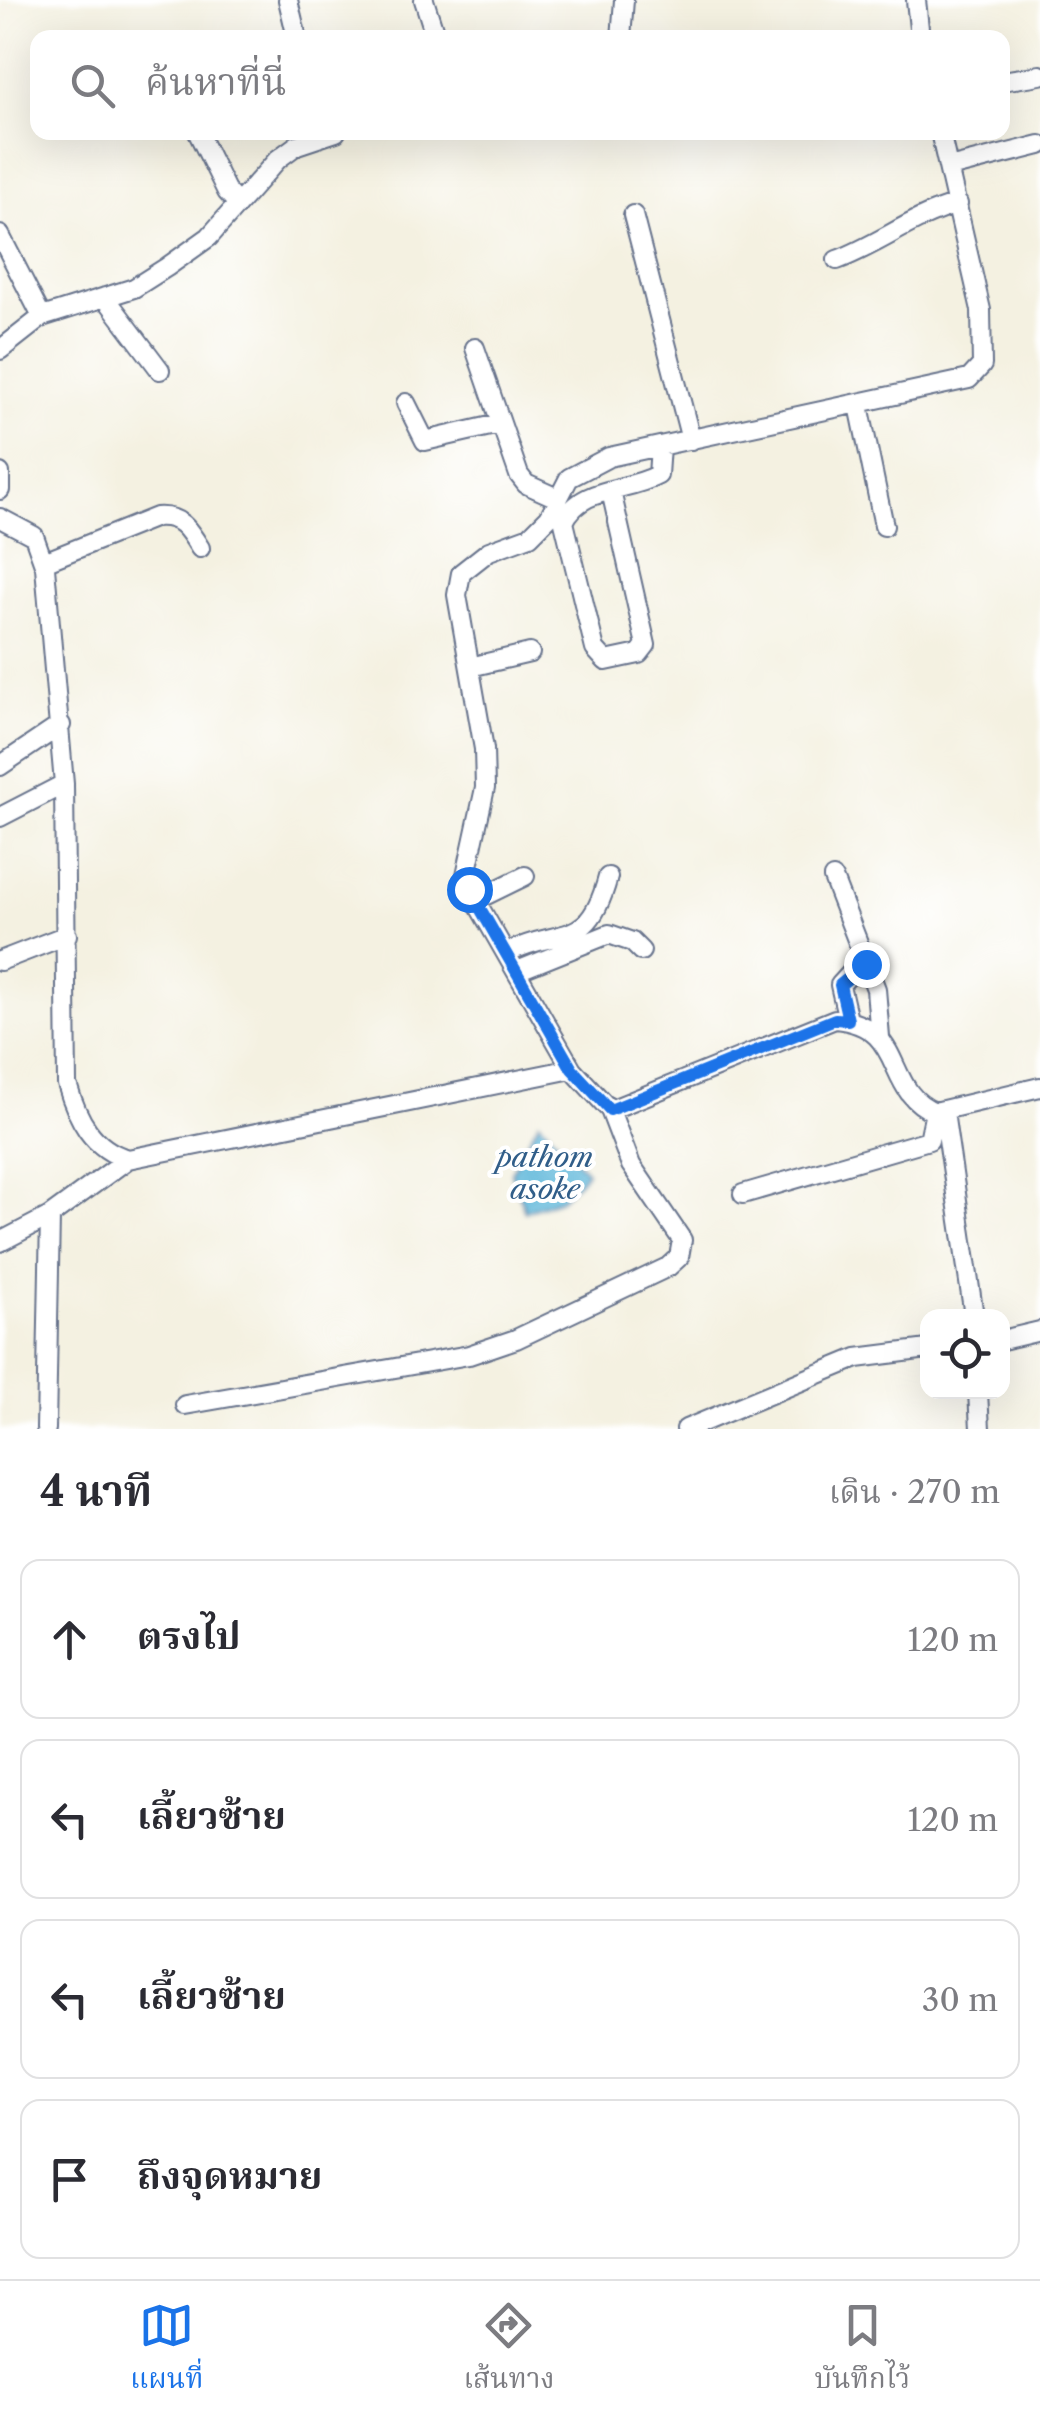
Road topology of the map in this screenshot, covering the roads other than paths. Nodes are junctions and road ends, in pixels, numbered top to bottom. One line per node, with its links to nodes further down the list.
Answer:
1 (288, 0): 5 (street)
2 (424, 0): 6 (street)
3 (624, 0): 7 (street)
4 (916, 0): 8 (street)
5 (295, 30)
6 (433, 30)
7 (622, 30)
8 (919, 30)
9 (1040, 75): 10 (street)
10 (1010, 80)
11 (201, 140): 16 (street)
12 (307, 140): 16 (street)
13 (942, 140): 15 (street)
14 (1040, 146): 15 (street)
15 (948, 168): 17 (street)
16 (238, 204): 21 (street)
17 (958, 204): 20 (street); 27 (street)
18 (633, 215): 29 (street)
19 (0, 235): 22 (street)
20 (837, 260)
21 (105, 297): 22 (street); 25 (street)
22 (42, 317): 24 (street)
23 (475, 348): 28 (street)
24 (0, 350)
25 (160, 370)
26 (406, 403): 28 (street)
27 (859, 405): 29 (street); 36 (street)
28 (499, 424): 34 (street)
29 (690, 440): 30 (street)
30 (660, 446): 33 (street); 34 (street)
31 (0, 473): 32 (street)
32 (0, 490)
33 (611, 490): 33 (street)
34 (557, 498): 40 (street)
35 (0, 518): 38 (street)
36 (884, 526)
37 (200, 548): 38 (street)
38 (44, 562): 41 (street)
39 (530, 653): 40 (street)
40 (470, 667): 48 (street)
41 (62, 725): 42 (street); 43 (street)
42 (0, 766)
43 (64, 784): 44 (street); 49 (street)
44 (0, 816)
45 (524, 876): 48 (street)
46 (608, 877): 51 (street)
47 (833, 878): 53 (street)
48 (476, 900): 51 (street)
49 (68, 936): 52 (street); 61 (street)
50 (640, 950): 54 (street)
51 (506, 953): 54 (street)
52 (0, 961)
53 (868, 967): 55 (street); 56 (street)
54 (517, 971): 57 (street)
55 (848, 1020): 56 (street); 59 (street)
56 (880, 1037): 60 (street)
57 (572, 1069): 59 (street); 61 (street)
58 (1040, 1086): 60 (street)
59 (610, 1110): 70 (street)
60 (940, 1112): 62 (street); 65 (street)
61 (128, 1158): 63 (street)
62 (743, 1194)
63 (50, 1216): 64 (street); 71 (street)
64 (0, 1242)
65 (973, 1309)
66 (1040, 1330): 67 (street)
67 (1010, 1338)
68 (920, 1350): 72 (street)
69 (978, 1399): 73 (street)
70 (185, 1405)
71 (46, 1429)
72 (686, 1429)
73 (980, 1429)

